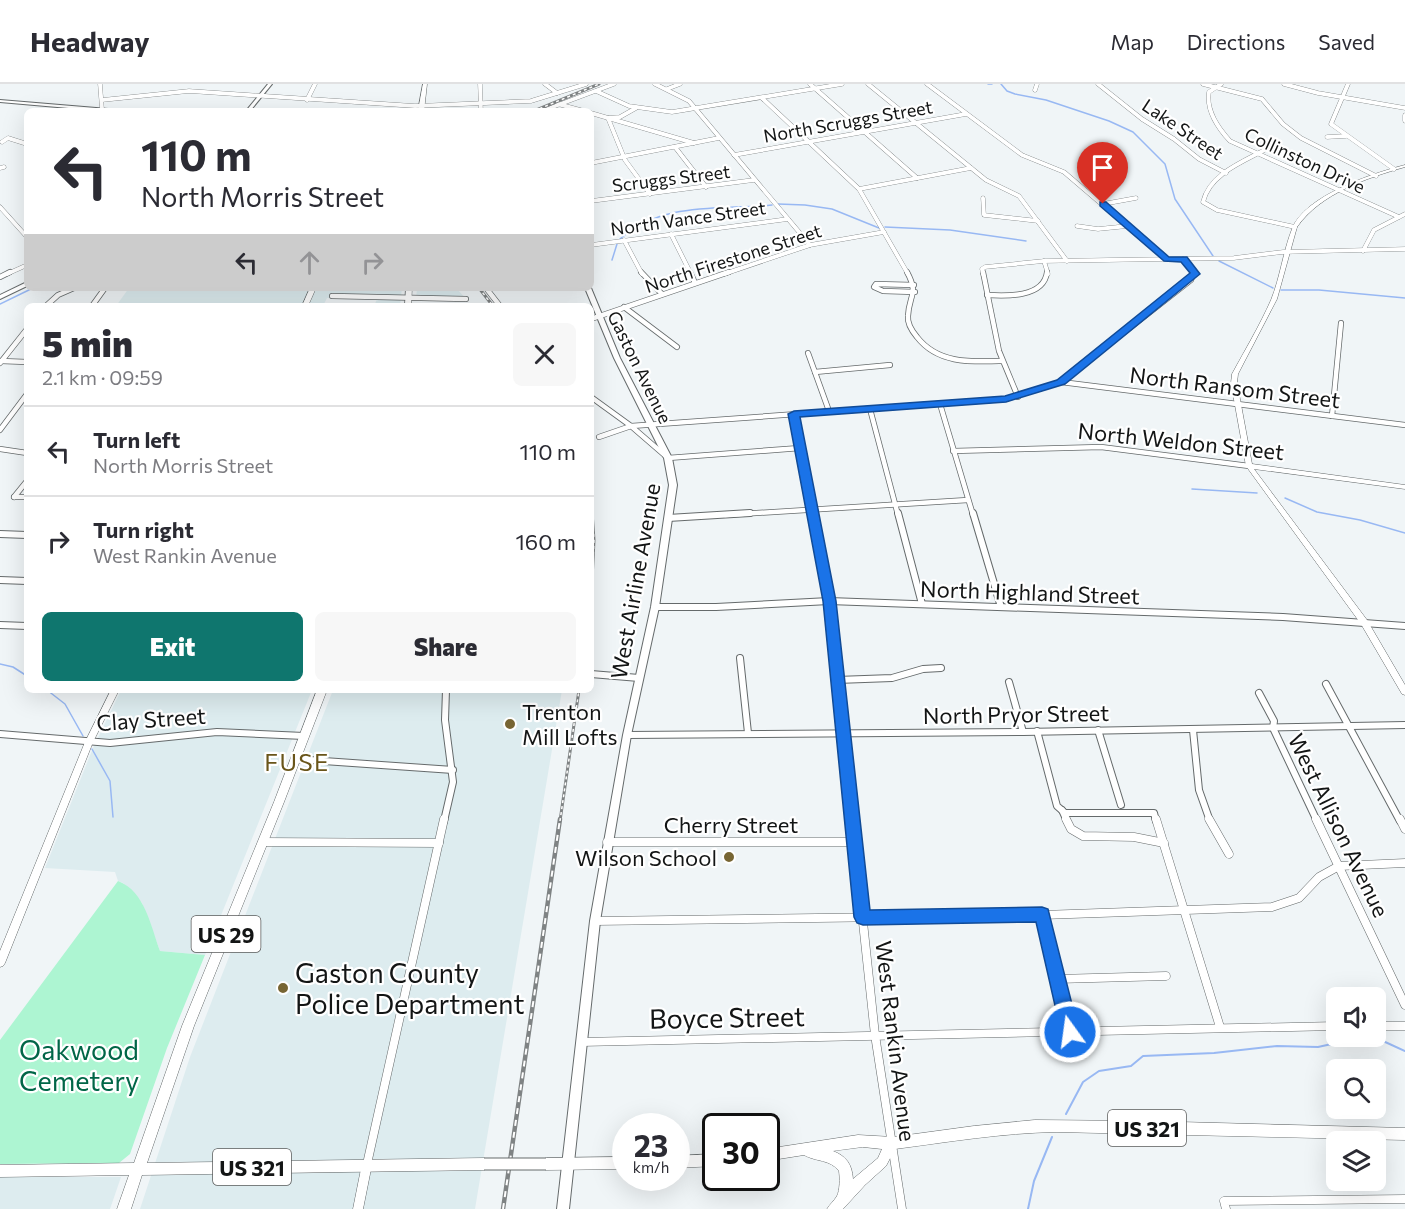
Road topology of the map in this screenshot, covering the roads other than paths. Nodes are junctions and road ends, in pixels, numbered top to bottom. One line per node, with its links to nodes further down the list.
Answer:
1 (100, 84): 30 (street)
2 (270, 84): 27 (main road)
3 (315, 84): 31 (street)
4 (425, 84): 39 (main road)
5 (480, 84): 33 (street)
6 (545, 84): 26 (street)
7 (586, 84): 26 (street)
8 (614, 84): 25 (street)
9 (655, 84): 23 (street)
10 (680, 84): 23 (street)
11 (810, 84): 21 (street)
12 (842, 84): 21 (street)
13 (868, 84): 52 (street)
14 (927, 84): 48 (street)
15 (1037, 84): 24 (street)
16 (1098, 84): 70 (street, Lake Street)
17 (1203, 84): 22 (street)
18 (1221, 84): 22 (street)
19 (1284, 84): 28 (street)
20 (1348, 84): 28 (street)
21 (815, 88): 29 (street); 53 (street)
22 (1214, 88): 63 (street, Collinston Drive); 71 (street)
23 (667, 89): 45 (street)
24 (1035, 90)
25 (596, 91): 34 (street); 44 (street)
26 (557, 93): 33 (street)
27 (260, 97): 30 (street); 31 (street); 37 (main road)
28 (1342, 97): 46 (street); 54 (street)
29 (762, 98): 45 (street); 60 (street)
30 (102, 100): 36 (street)
31 (307, 100): 38 (street)
32 (0, 101): 35 (main road)
33 (481, 103): 40 (street); 41 (street)
34 (558, 103): 42 (street); 43 (street)
35 (89, 108)
36 (102, 108)
37 (251, 108)
38 (409, 108)
39 (422, 108)
40 (432, 108)
41 (482, 108)
42 (548, 108)
43 (574, 108)
44 (636, 108): 45 (street); 50 (street)
45 (694, 108): 55 (street)
46 (1405, 108)
47 (594, 113): 50 (street)
48 (966, 114): 52 (street, North Scruggs Street); 81 (street)
49 (1405, 115): 51 (street)
50 (608, 118): 59 (street); 65 (street)
51 (1405, 122)
52 (916, 123): 53 (street, North Scruggs Street); 68 (street)
53 (866, 133): 60 (street, North Scruggs Street); 72 (street)
54 (1347, 136): 56 (street); 69 (street)
55 (719, 138): 59 (street); 64 (street)
56 (1327, 138)
57 (2, 142): 58 (street)
58 (24, 143)
59 (694, 143): 62 (street)
60 (809, 143): 64 (street, North Scruggs Street); 75 (street)
61 (1272, 146): 63 (street)
62 (675, 147): 65 (street); 74 (street)
63 (1259, 154): 70 (street); 76 (street, Collinston Drive)
64 (734, 155): 73 (street)
65 (624, 157): 66 (street); 77 (street)
66 (594, 162)
67 (1405, 166): 69 (street)
68 (971, 168): 72 (street); 86 (street)
69 (1394, 169): 71 (street)
70 (1226, 173): 89 (street)
71 (1376, 176): 76 (street)
72 (917, 178): 75 (street)
73 (754, 180): 74 (street, Scruggs Street); 85 (street)
74 (706, 187): 77 (street, Scruggs Street)
75 (859, 189): 90 (street)
76 (1341, 192): 84 (street, Collinston Drive); 89 (street)
77 (650, 194): 80 (street, Scruggs Street)
78 (983, 198): 86 (street)
79 (1136, 198): 81 (street)
80 (594, 201)
81 (1103, 204): 88 (street)
82 (0, 207): 91 (street)
83 (1405, 214): 84 (street)
84 (1399, 217): 97 (street)
85 (788, 219): 92 (street, North Vance Street); 95 (street)
86 (1038, 221): 102 (street)
87 (1077, 225): 88 (street)
88 (1128, 226): 99 (street)
89 (1295, 227): 98 (street)
90 (884, 232): 95 (street, North Firestone Street); 107 (street)
91 (24, 234)
92 (672, 234): 93 (street, North Vance Street); 105 (street)
93 (624, 240): 94 (street, North Vance Street); 111 (street)
94 (594, 245)
95 (810, 245): 105 (street, North Firestone Street)
96 (1405, 249): 97 (street)
97 (1363, 251): 98 (street)
98 (1289, 252): 100 (street); 135 (street)
99 (1167, 259): 100 (street); 102 (street)
100 (1184, 259): 130 (street)
101 (1044, 261): 102 (street); 112 (street); 112 (street)
102 (1067, 261)
103 (24, 266): 104 (street)
104 (0, 277)
105 (695, 283): 111 (street, North Firestone Street)
106 (24, 285): 114 (main road)
107 (914, 285): 110 (street); 110 (street)
108 (67, 291): 117 (street)
109 (488, 291): 118 (street)
110 (915, 292): 125 (street)
111 (662, 294): 119 (street, North Firestone Street)
112 (987, 295): 125 (street)
113 (332, 296): 116 (street)
114 (0, 297)
115 (466, 298): 116 (street)
116 (408, 302)
117 (49, 303)
118 (498, 303)
119 (624, 308): 120 (street, North Firestone Street); 123 (street)
120 (595, 317): 140 (main road, Gaston Avenue)
121 (1341, 323): 139 (street)
122 (24, 333): 126 (street)
123 (677, 347)
124 (808, 353): 129 (street)
125 (1002, 361): 131 (street)
126 (0, 362): 127 (street)
127 (24, 362)
128 (890, 365): 129 (street)
129 (815, 372): 137 (street)
130 (1061, 382): 131 (street, North Ransom Street); 135 (street, North Ransom Street)
131 (1017, 397): 134 (street, North Ransom Street)
132 (24, 398): 143 (street)
133 (594, 400): 142 (street, West Airline Avenue)
134 (940, 404): 136 (street, North Ransom Street); 147 (street)
135 (1237, 404): 139 (street, North Ransom Street); 150 (street)
136 (870, 409): 137 (street, North Ransom Street); 155 (street)
137 (829, 411): 138 (street, North Ransom Street)
138 (794, 414): 140 (street, North Ransom Street); 145 (street, West Rankin Avenue)
139 (1332, 416): 141 (street, North Ransom Street)
140 (651, 425): 142 (street, North Ransom Street); 149 (main road, Gaston Avenue)
141 (1405, 425)
142 (631, 426): 144 (street, North Ransom Street); 149 (street, West Airline Avenue)
143 (0, 430)
144 (599, 437)
145 (800, 448): 149 (street); 156 (street, West Rankin Avenue)
146 (0, 449): 148 (street)
147 (953, 451): 150 (street, North Weldon Street); 154 (street)
148 (24, 453)
149 (668, 458): 157 (main road, West Airline Avenue)
150 (1249, 466): 152 (street, North Weldon Street); 166 (street)
151 (24, 485): 153 (street)
152 (1405, 487)
153 (24, 497)
154 (968, 500): 155 (street); 165 (street)
155 (896, 505): 156 (street); 163 (street)
156 (813, 510): 157 (street); 162 (street, West Rankin Avenue)
157 (668, 518): 164 (main road, West Airline Avenue)
158 (0, 534): 159 (street)
159 (24, 535)
160 (0, 580): 161 (street)
161 (24, 581)
162 (829, 601): 163 (street, North Highland Street); 164 (street, North Highland Street); 174 (street, West Rankin Avenue)
163 (922, 604): 165 (street, North Highland Street)
164 (654, 606): 173 (main road, West Airline Avenue)
165 (1000, 608): 166 (street, North Highland Street)
166 (1364, 622): 169 (street, North Highland Street); 177 (street)
167 (0, 625): 168 (street)
168 (24, 626)
169 (1405, 626)
170 (740, 658): 189 (street)
171 (941, 668): 174 (street)
172 (594, 674): 173 (street)
173 (639, 678): 192 (main road, West Airline Avenue)
174 (837, 680): 191 (street, West Rankin Avenue)
175 (1009, 682): 188 (street)
176 (1326, 684): 183 (street)
177 (1405, 692)
178 (114, 693): 194 (street)
179 (321, 693): 193 (main road, US 29)
180 (446, 693): 196 (street)
181 (1259, 693): 184 (street, West Allison Avenue)
182 (1405, 725): 183 (street, North Pryor Street)
183 (1349, 727): 184 (street, North Pryor Street); 199 (street)
184 (1273, 728): 185 (street, North Pryor Street); 207 (street, West Allison Avenue)
185 (1193, 729): 186 (street, North Pryor Street); 205 (street)
186 (1098, 730): 187 (street, North Pryor Street); 197 (street)
187 (1037, 731): 188 (street, North Pryor Street); 198 (street)
188 (1023, 732): 191 (street, North Pryor Street)
189 (748, 733): 191 (street, North Pryor Street); 192 (street, North Pryor Street)
190 (0, 734): 194 (street, Clay Street)
191 (842, 734): 202 (street, West Rankin Avenue)
192 (627, 735): 201 (main road, West Airline Avenue)
193 (304, 736): 194 (street, Clay Street); 195 (main road, US 29)
194 (89, 742): 212 (street)
195 (296, 759): 196 (street); 200 (main road, US 29)
196 (453, 770): 203 (street)
197 (1121, 805)
198 (1059, 808): 204 (street); 204 (street)
199 (1405, 829)
200 (263, 842): 203 (street); 230 (main road, US 29)
201 (608, 842): 202 (street, Cherry Street); 211 (main road, West Airline Avenue)
202 (854, 842): 210 (street, West Rankin Avenue)
203 (439, 843): 229 (street)
204 (1164, 843): 208 (street)
205 (1229, 854)
206 (1405, 863): 207 (street)
207 (1339, 866): 208 (street); 215 (street, West Allison Avenue)
208 (1184, 910): 209 (street); 219 (street)
209 (1042, 915): 210 (street); 214 (street)
210 (863, 917): 211 (street); 221 (street, West Rankin Avenue)
211 (595, 921): 222 (main road, West Airline Avenue)
212 (0, 963)
213 (1166, 976): 214 (street)
214 (1057, 979): 220 (street)
215 (1405, 1005)
216 (1326, 1026): 219 (street, Boyce Street)
217 (1386, 1026): 218 (street)
218 (1405, 1026)
219 (1220, 1027): 220 (street, Boyce Street)
220 (1070, 1032): 221 (street, Boyce Street)
221 (875, 1035): 222 (street, Boyce Street); 224 (street, West Rankin Avenue)
222 (581, 1042): 227 (main road, West Airline Avenue)
223 (1405, 1134): 224 (main road, US 321)
224 (891, 1143): 225 (main road, US 321); 233 (main road); 238 (street, West Rankin Avenue)
225 (801, 1151): 226 (main road, US 321); 233 (main road)
226 (780, 1153)
227 (568, 1163): 228 (main road, US 321); 229 (main road, US 321, bridge); 237 (main road, West Airline Avenue)
228 (612, 1163)
229 (367, 1164): 230 (main road, US 321); 236 (street)
230 (137, 1170): 231 (main road, US 321); 235 (main road, US 29)
231 (0, 1171)
232 (1405, 1198): 234 (street)
233 (838, 1204)
234 (1225, 1205)
235 (124, 1209)
236 (358, 1209)
237 (563, 1209)
238 (902, 1209)

